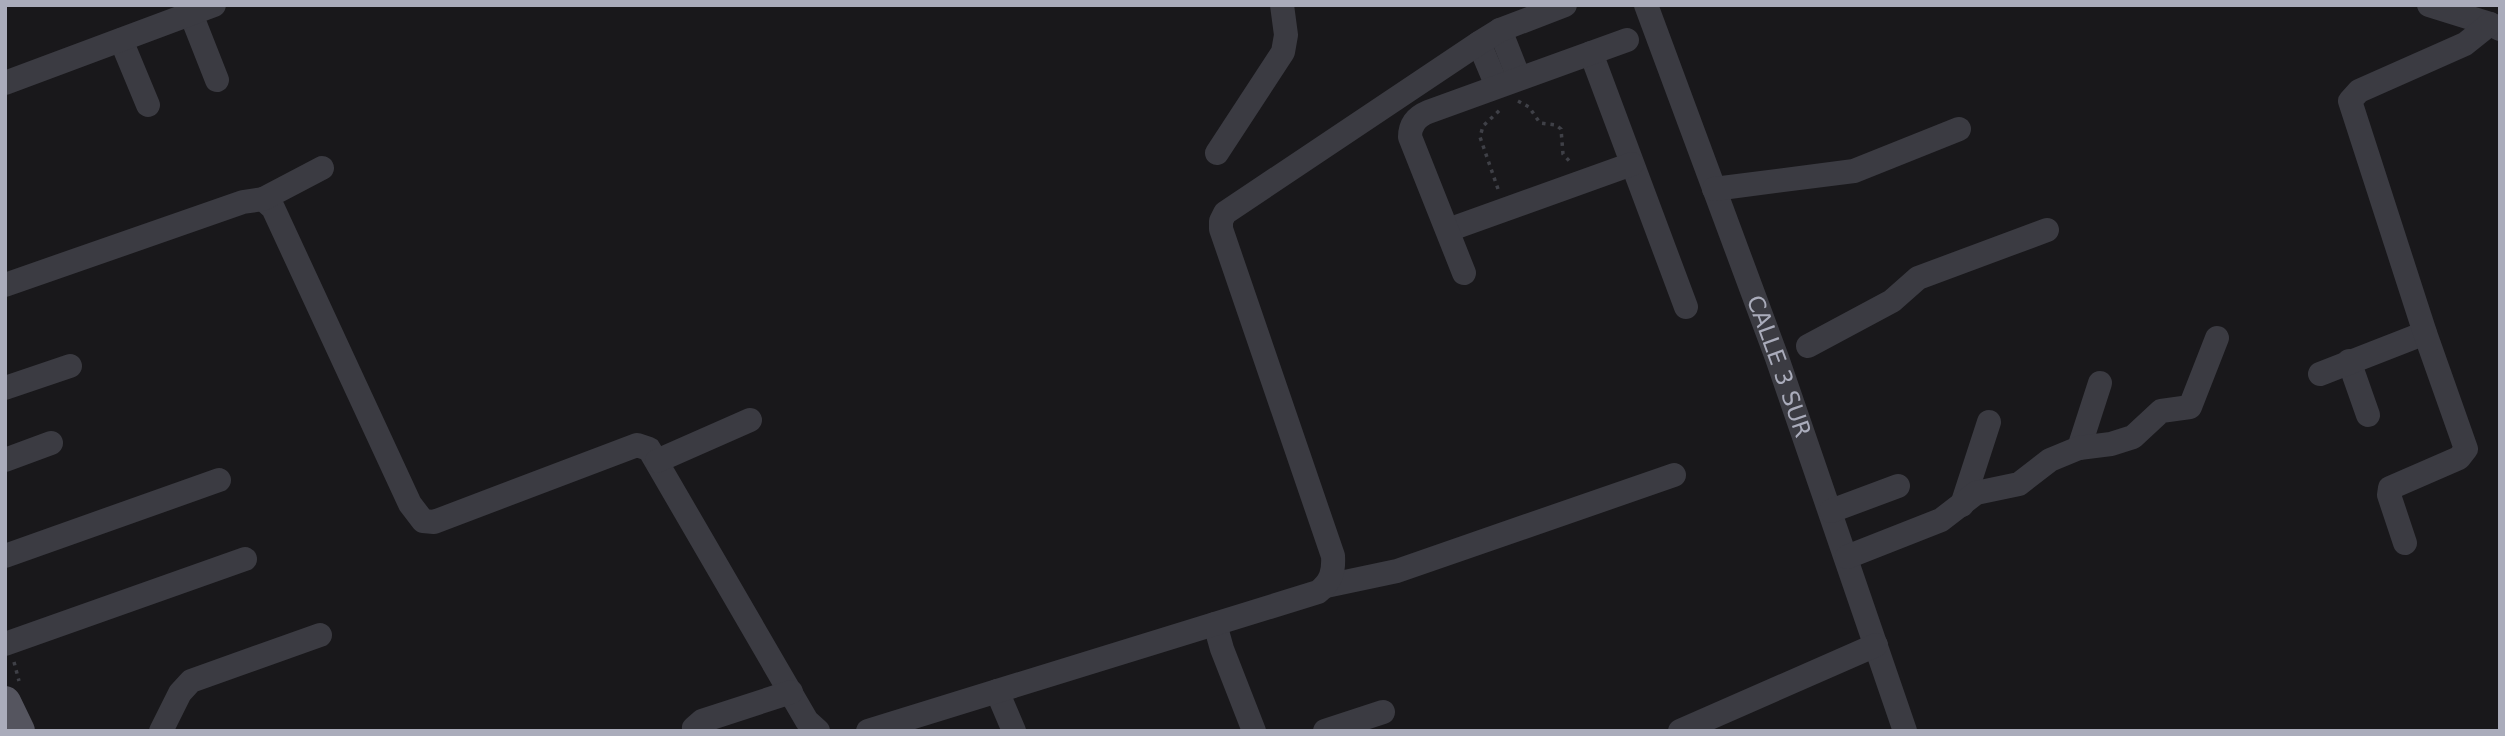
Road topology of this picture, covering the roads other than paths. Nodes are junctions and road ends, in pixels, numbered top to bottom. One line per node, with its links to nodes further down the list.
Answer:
1 (214, 5): 6 (street)
2 (1282, 5): 17 (street)
3 (1565, 5): 8 (street)
4 (1646, 5): 20 (street, CALLE 3 SUR)
5 (2429, 5): 7 (street)
6 (191, 14): 9 (street); 12 (street)
7 (2495, 27): 27 (street)
8 (1490, 36): 14 (street); 51 (street)
9 (121, 40): 13 (street); 15 (street)
10 (1627, 40): 11 (street)
11 (1591, 53): 14 (street); 18 (street)
12 (217, 80)
13 (5, 83)
14 (1510, 92): 22 (street)
15 (148, 105)
16 (1959, 129): 20 (street)
17 (1217, 153)
18 (1632, 164): 22 (street); 26 (street)
19 (322, 168): 21 (street)
20 (1714, 189): 29 (street, CALLE 3 SUR)
21 (263, 199): 25 (street); 40 (street)
22 (1448, 230): 24 (street)
23 (2048, 230): 29 (street)
24 (1464, 273)
25 (5, 285)
26 (1686, 307)
27 (2426, 333): 30 (street); 47 (street)
28 (2217, 338): 39 (street)
29 (1794, 351): 46 (street, CALLE 3 SUR)
30 (2350, 361): 32 (street); 35 (street)
31 (70, 366): 34 (street)
32 (2320, 374)
33 (2100, 383): 39 (street)
34 (5, 388)
35 (2368, 415)
36 (750, 420): 40 (street)
37 (1989, 422): 45 (street)
38 (51, 443): 41 (street)
39 (2079, 448): 45 (street)
40 (651, 454): 57 (street)
41 (5, 460)
42 (1674, 475): 51 (street)
43 (219, 480): 48 (street)
44 (1898, 486): 46 (street)
45 (1962, 505): 49 (street)
46 (1831, 511): 49 (street, CALLE 3 SUR)
47 (2404, 543)
48 (5, 556)
49 (1847, 557): 55 (street, CALLE 3 SUR)
50 (244, 559): 54 (street)
51 (1326, 586): 52 (street)
52 (1215, 624): 56 (street); 66 (street)
53 (320, 635): 61 (street)
54 (5, 644)
55 (1876, 645): 68 (street); 69 (street, CALLE 3 SUR)
56 (997, 691): 64 (street); 65 (street)
57 (790, 692): 62 (street); 63 (street)
58 (5, 702): 60 (main road)
59 (1382, 712): 67 (street)
60 (19, 731)
61 (161, 731)
62 (695, 731)
63 (818, 731)
64 (868, 731)
65 (1014, 731)
66 (1254, 731)
67 (1325, 731)
68 (1680, 731)
69 (1905, 731)

